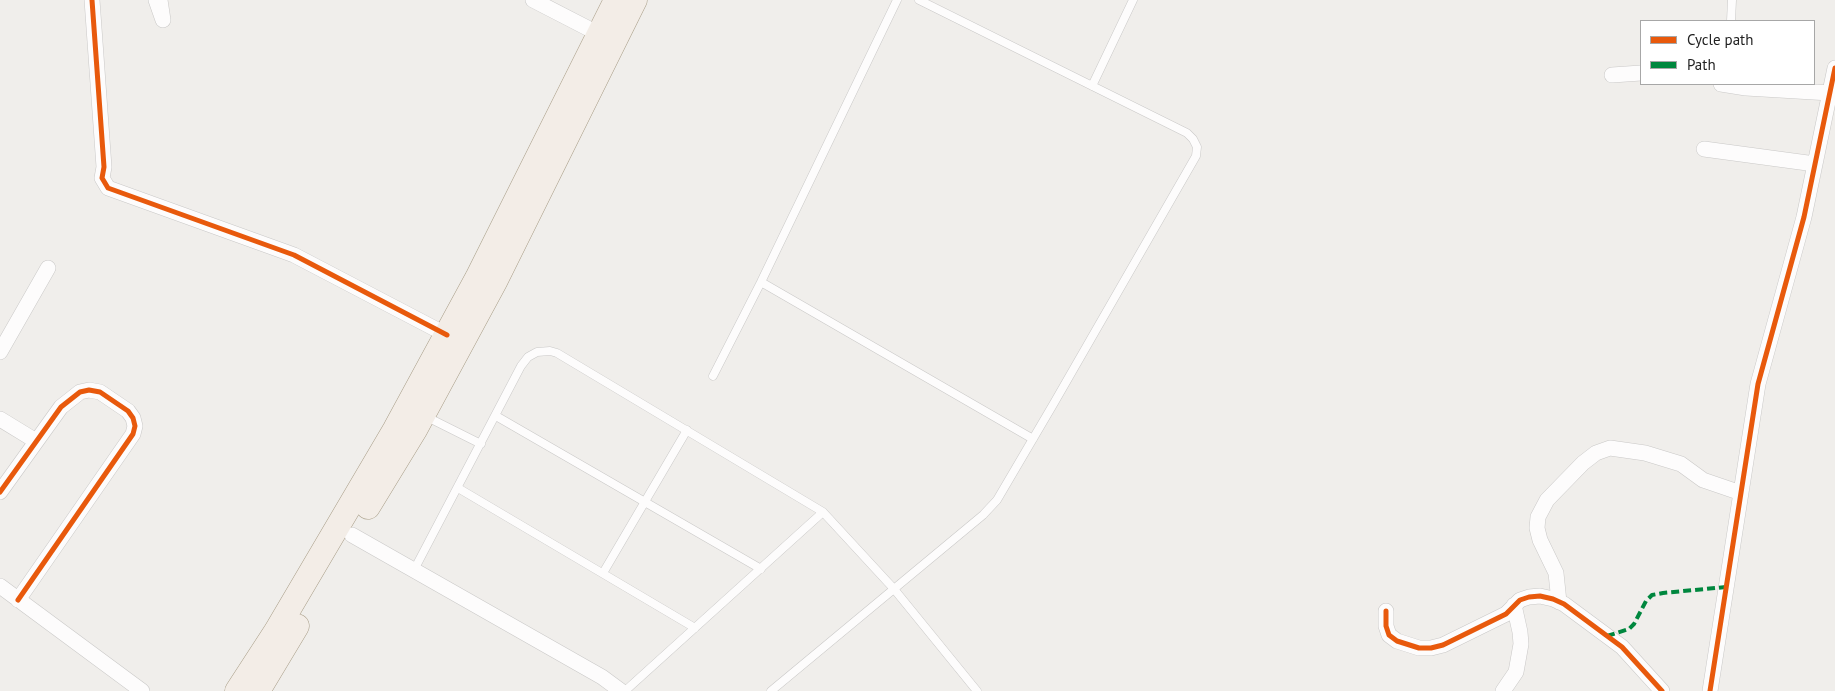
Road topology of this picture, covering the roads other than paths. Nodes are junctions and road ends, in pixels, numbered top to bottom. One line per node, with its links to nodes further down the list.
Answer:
1 (92, 0): 23 (street)
2 (156, 0): 10 (street)
3 (533, 0): 12 (street)
4 (616, 0): 12 (main road)
5 (635, 0): 26 (main road)
6 (897, 0): 22 (lane)
7 (918, 0): 17 (lane)
8 (1132, 0): 17 (lane)
9 (1732, 0): 11 (lane)
10 (163, 20)
11 (1732, 20)
12 (599, 34): 23 (main road)
13 (1835, 68): 18 (street)
14 (1640, 73): 15 (street)
15 (1612, 75)
16 (1727, 85): 18 (street)
17 (1092, 86): 30 (lane)
18 (1830, 103): 20 (street)
19 (1704, 149): 20 (street)
20 (1815, 164): 35 (street)
21 (48, 268): 24 (street)
22 (761, 282): 25 (lane); 30 (lane)
23 (447, 335): 50 (main road)
24 (0, 352)
25 (712, 376)
26 (423, 415): 32 (lane); 38 (main road)
27 (496, 416): 29 (lane); 32 (lane); 36 (lane)
28 (0, 419): 31 (street)
29 (687, 430): 36 (lane); 37 (lane)
30 (1033, 439): 43 (lane)
31 (36, 441): 34 (street); 44 (street)
32 (481, 444): 33 (lane)
33 (458, 488): 40 (lane); 41 (lane)
34 (0, 492)
35 (1741, 493): 45 (street); 58 (street)
36 (645, 501): 39 (lane); 41 (lane)
37 (823, 512): 39 (lane); 43 (lane)
38 (352, 535): 40 (street); 51 (main road)
39 (761, 569): 48 (lane)
40 (414, 570): 52 (street)
41 (603, 573): 48 (lane)
42 (0, 586): 44 (street)
43 (894, 589): 54 (lane); 55 (lane)
44 (18, 600): 49 (street)
45 (1559, 602): 46 (street); 57 (street)
46 (1514, 605): 47 (street); 56 (street)
47 (1386, 611)
48 (696, 628): 53 (lane)
49 (142, 691)
50 (237, 691)
51 (258, 691)
52 (621, 691)
53 (625, 691)
54 (771, 691)
55 (977, 691)
56 (1503, 691)
57 (1662, 691)
58 (1710, 691)

